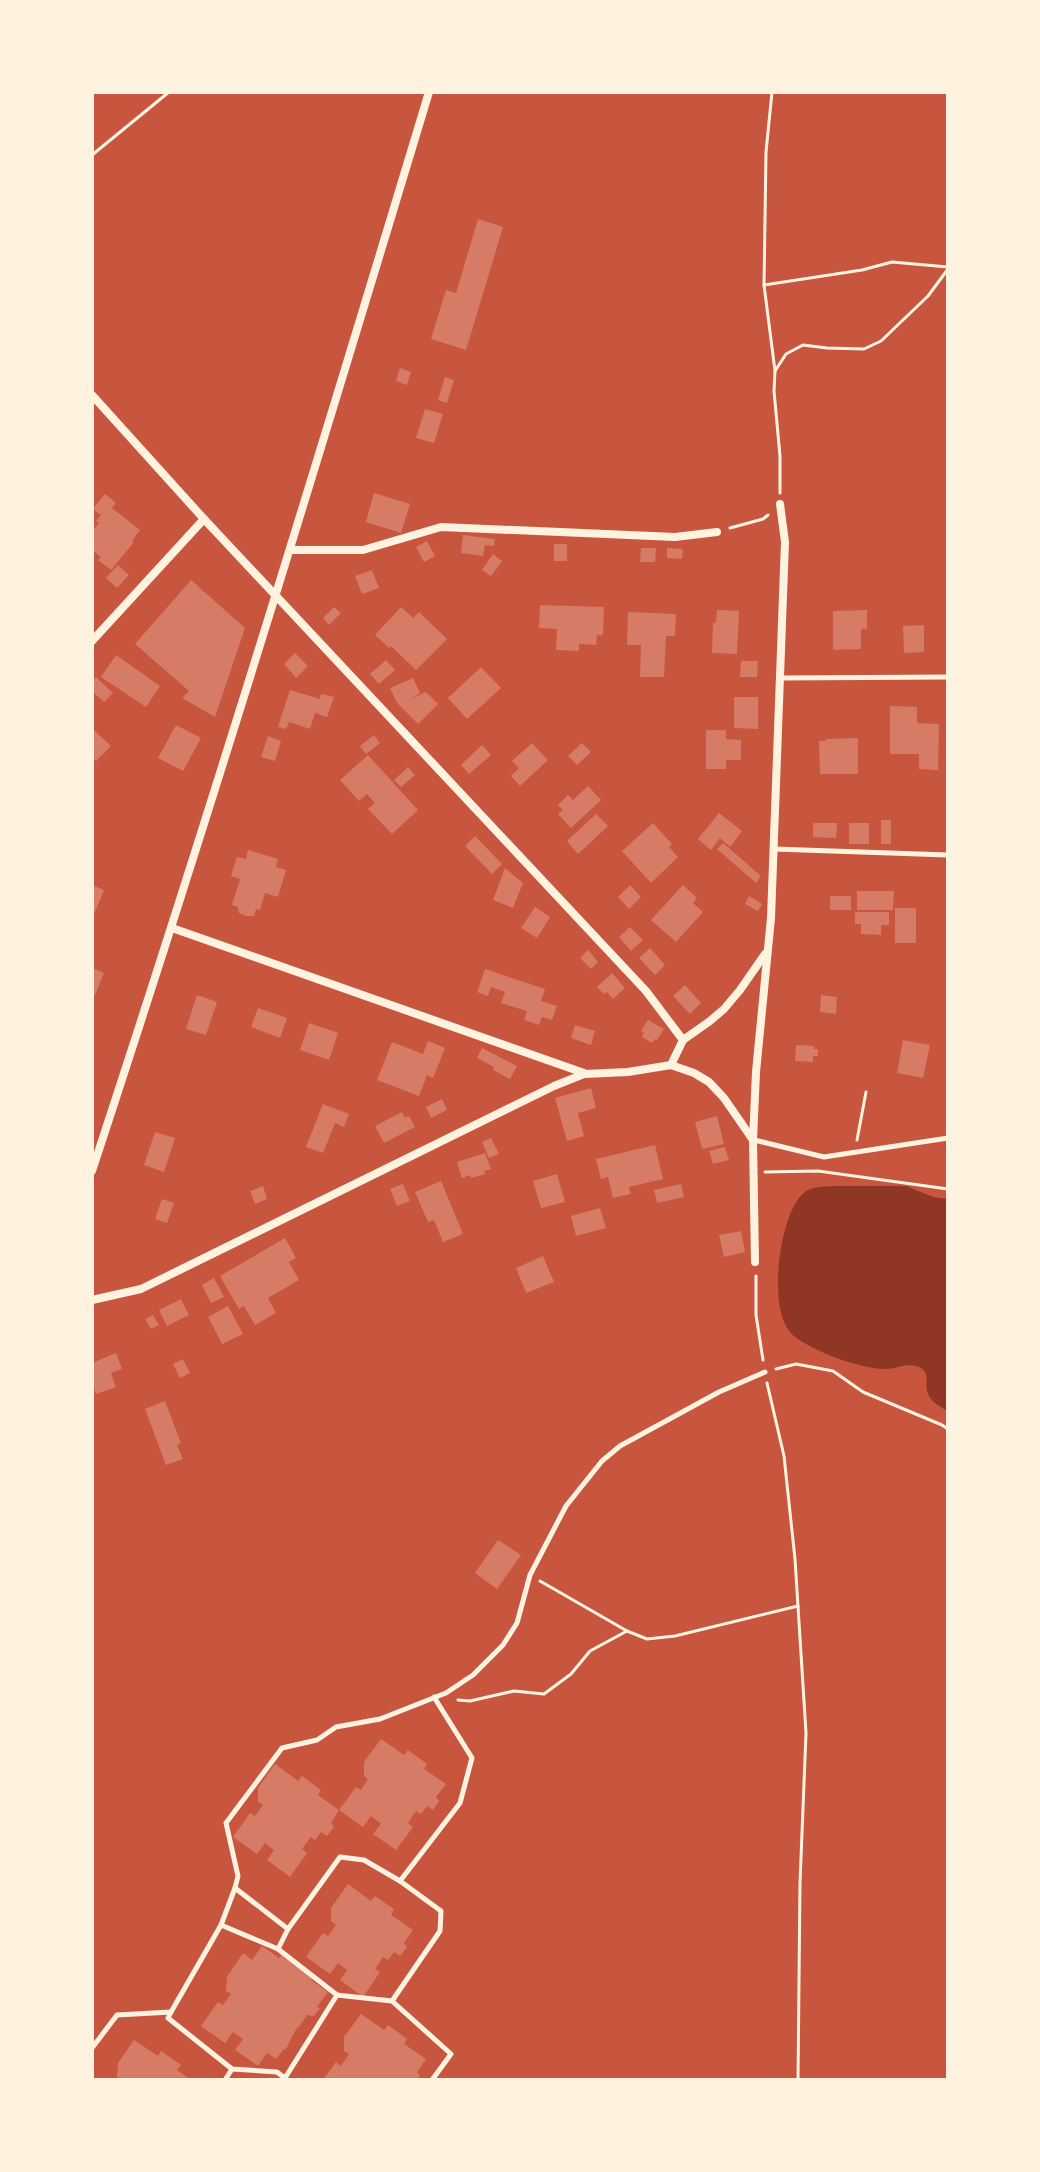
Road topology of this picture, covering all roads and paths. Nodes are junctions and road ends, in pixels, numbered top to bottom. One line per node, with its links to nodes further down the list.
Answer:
1 (169, 92): 4 (path)
2 (429, 92): 12 (street)
3 (772, 92): 6 (path)
4 (92, 155)
5 (948, 268): 6 (path); 7 (path)
6 (764, 285): 7 (path)
7 (775, 371): 9 (path)
8 (92, 395): 10 (street)
9 (780, 504): 11 (path); 16 (street)
10 (204, 519): 13 (street); 14 (street)
11 (717, 532): 12 (street)
12 (291, 550): 13 (street)
13 (277, 596): 19 (street); 21 (street)
14 (92, 641)
15 (948, 677): 16 (lane)
16 (780, 678): 17 (street)
17 (773, 849): 18 (lane); 20 (street)
18 (948, 855)
19 (172, 928): 23 (street); 28 (street)
20 (768, 950): 21 (street); 26 (street)
21 (683, 1040): 22 (street)
22 (671, 1065): 23 (street); 26 (street)
23 (584, 1074): 32 (street)
24 (866, 1092): 27 (path)
25 (948, 1138): 27 (lane)
26 (753, 1140): 27 (lane); 29 (street)
27 (855, 1152)
28 (92, 1171)
29 (754, 1173): 30 (path); 31 (street)
30 (948, 1189)
31 (755, 1262): 33 (path)
32 (94, 1297)
33 (765, 1372): 34 (path); 35 (lane); 36 (path)
34 (948, 1429)
35 (530, 1575): 37 (path); 38 (lane)
36 (798, 1606): 37 (path); 52 (path)
37 (627, 1631): 38 (path)
38 (434, 1697): 39 (lane); 40 (lane)
39 (400, 1881): 42 (lane); 45 (lane)
40 (235, 1888): 41 (lane); 42 (lane)
41 (221, 1925): 43 (lane); 46 (lane)
42 (288, 1929): 43 (lane)
43 (278, 1949): 44 (lane)
44 (337, 1995): 45 (lane); 49 (lane)
45 (392, 2001): 51 (lane)
46 (171, 2012): 47 (lane); 48 (lane)
47 (92, 2048)
48 (232, 2069): 49 (lane); 50 (lane)
49 (286, 2079)
50 (225, 2080)
51 (432, 2080)
52 (798, 2080)

